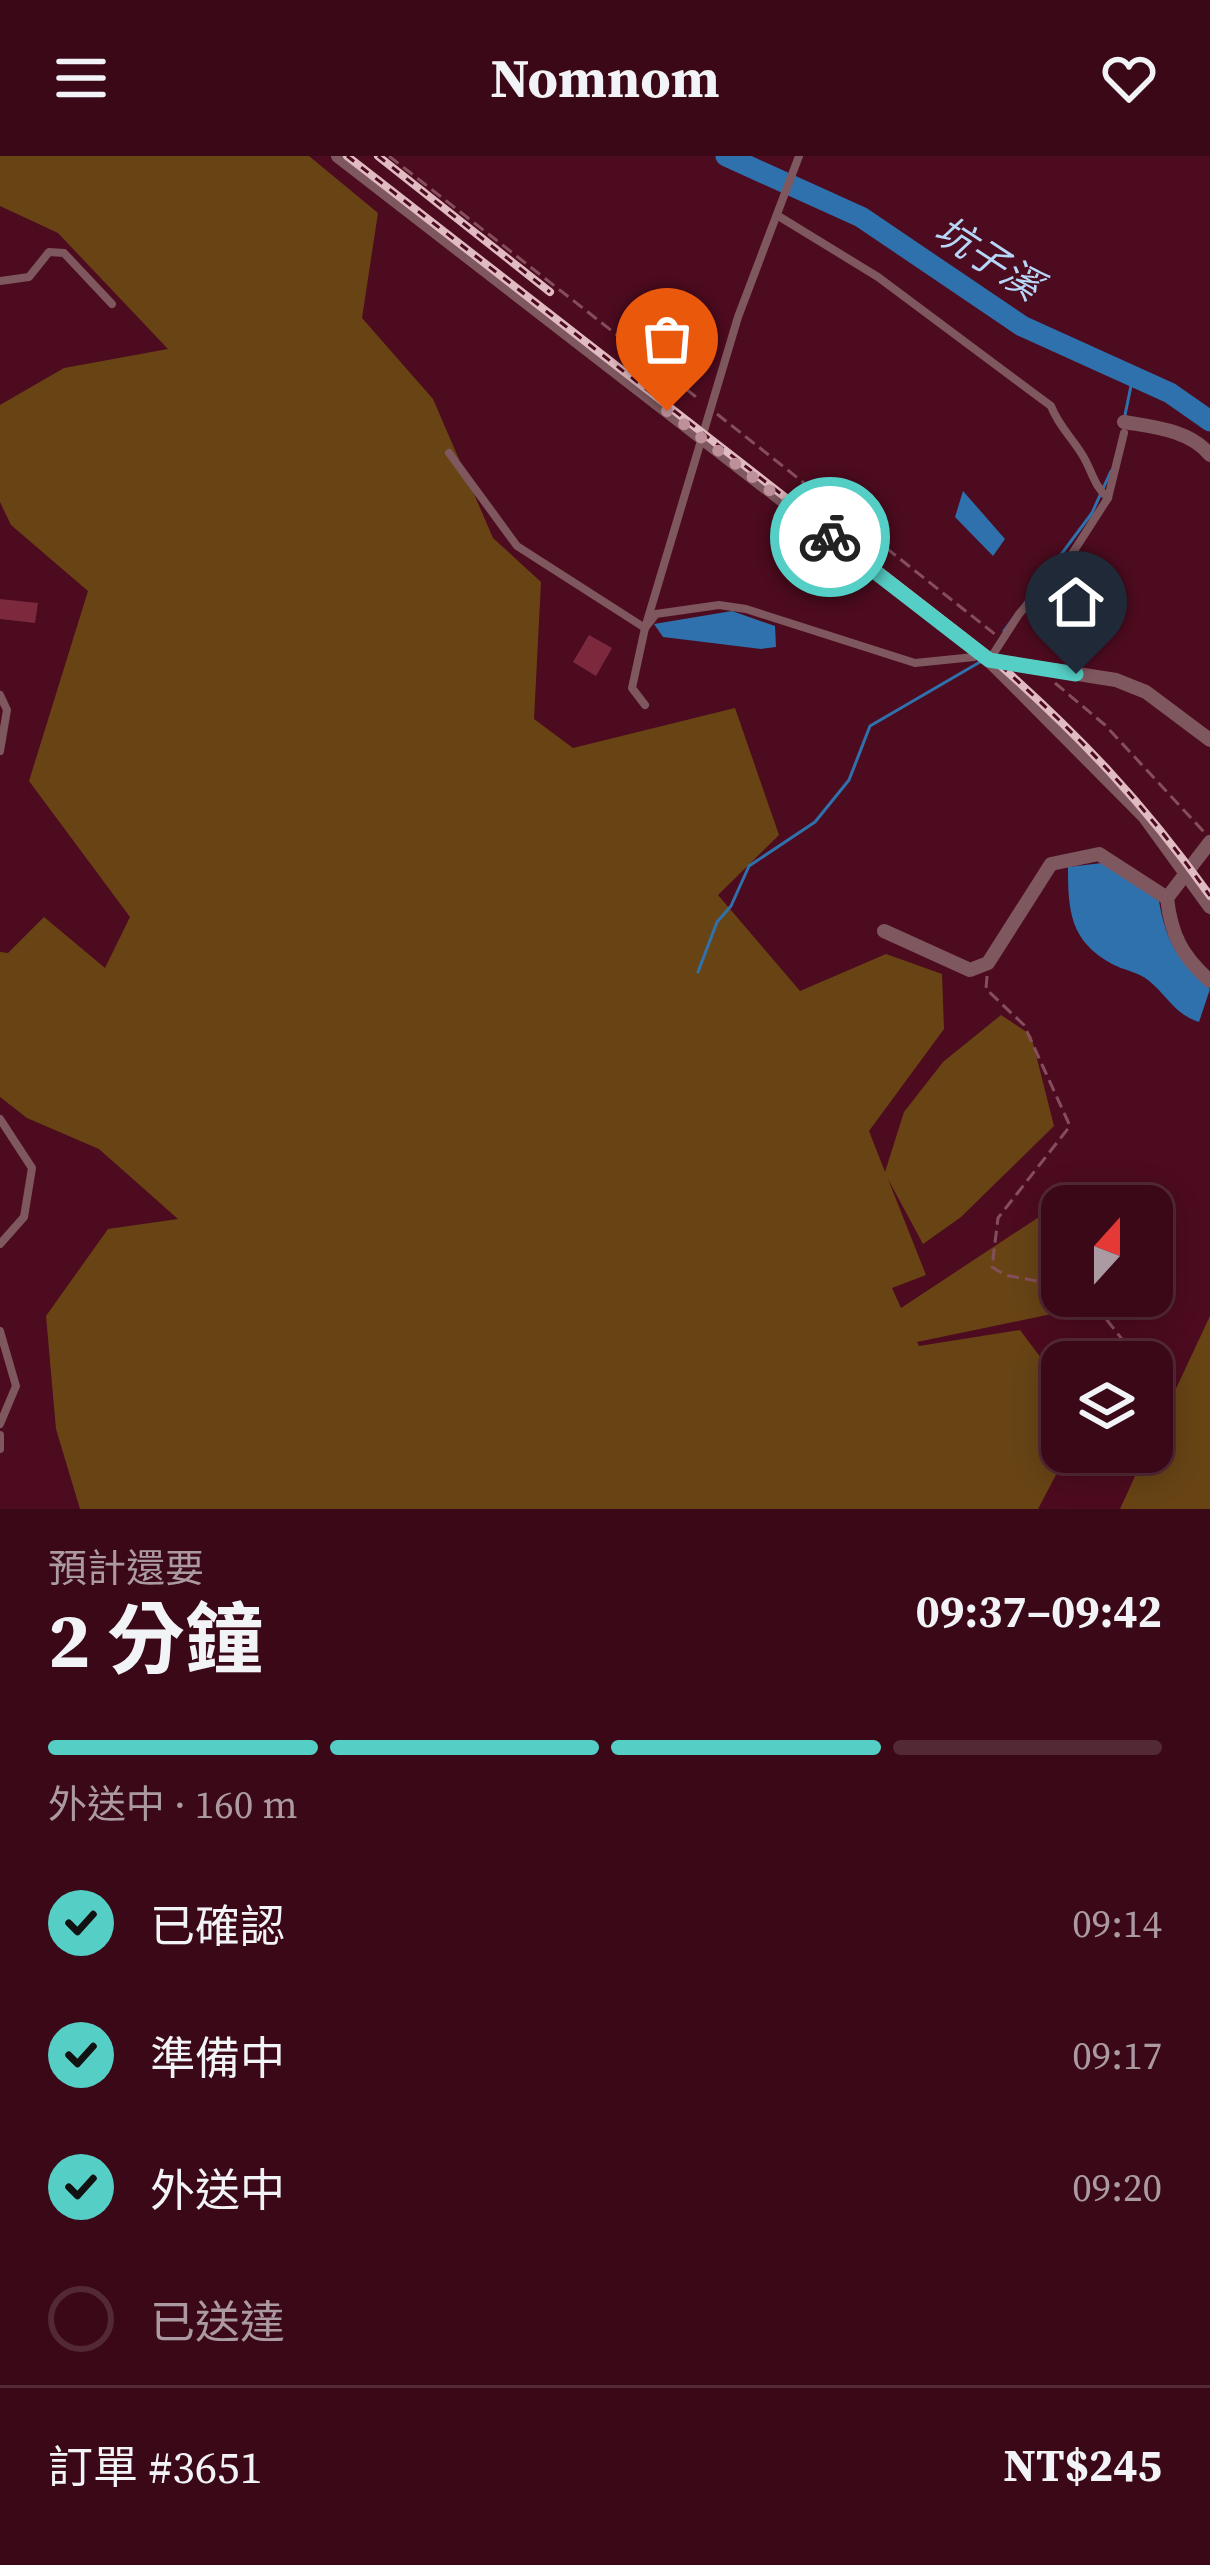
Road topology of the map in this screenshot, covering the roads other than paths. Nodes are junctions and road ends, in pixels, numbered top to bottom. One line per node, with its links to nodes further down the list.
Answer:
1 (338, 156): 7 (street)
2 (799, 156): 3 (lane)
3 (780, 217): 7 (lane); 10 (lane)
4 (0, 281): 5 (lane)
5 (112, 304)
6 (1124, 427): 9 (street); 10 (lane)
7 (703, 439): 11 (lane); 12 (street)
8 (449, 453): 11 (lane)
9 (1210, 455)
10 (1108, 498): 12 (lane)
11 (645, 628): 12 (lane); 14 (lane)
12 (983, 657): 15 (street); 18 (street)
13 (0, 695): 16 (lane)
14 (645, 705)
15 (1210, 740)
16 (0, 751)
17 (1210, 840): 18 (street)
18 (1186, 871): 19 (street); 20 (street)
19 (1167, 898): 21 (street); 22 (street)
20 (1210, 907)
21 (884, 931)
22 (1210, 981)
23 (0, 1119): 24 (lane)
24 (0, 1244)
25 (0, 1330): 26 (lane)
26 (0, 1424)
27 (0, 1435): 28 (lane)
28 (0, 1448)

